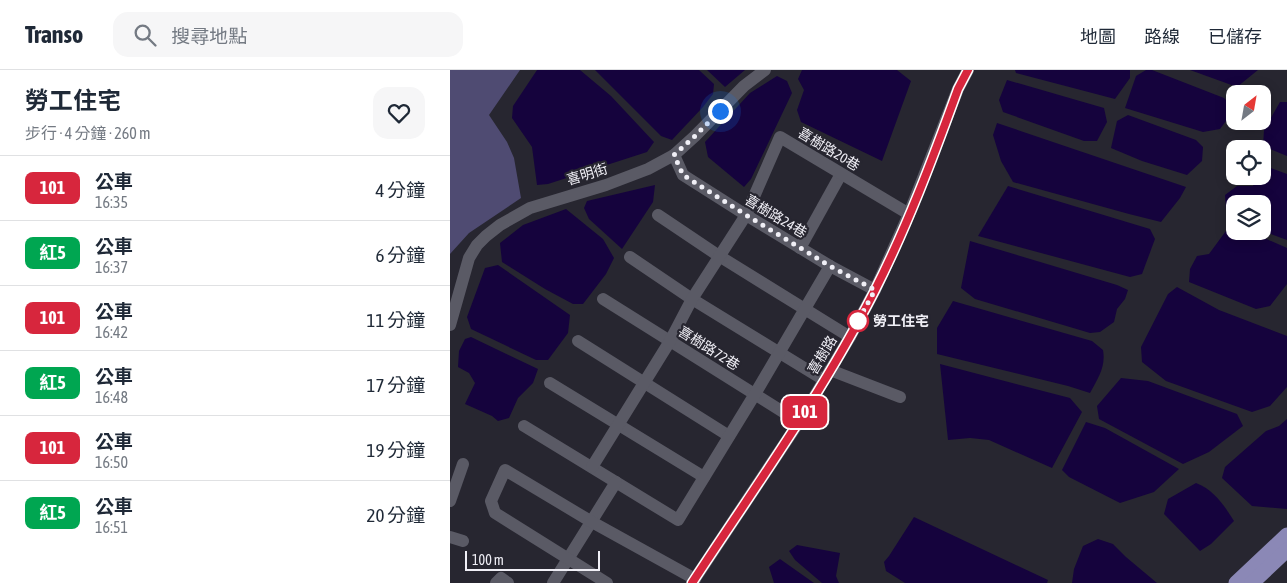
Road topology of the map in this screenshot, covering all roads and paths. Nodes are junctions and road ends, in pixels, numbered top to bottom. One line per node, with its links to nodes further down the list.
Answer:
1 (765, 70): 3 (street, 喜明街)
2 (968, 70): 5 (street, 喜樹路)
3 (674, 155): 7 (street, 喜樹路24巷); 16 (street, 喜明街)
4 (842, 174): 5 (street, 喜樹路20巷); 7 (street, 喜樹路20巷); 8 (street)
5 (909, 214): 12 (street, 喜樹路)
6 (658, 215): 9 (street)
7 (746, 215): 8 (street, 喜樹路24巷); 9 (street)
8 (800, 248): 11 (street, 喜樹路24巷)
9 (719, 256): 14 (street); 15 (street)
10 (630, 257): 14 (street)
11 (830, 266): 12 (street, 喜樹路24巷); 15 (street)
12 (875, 290): 17 (street, 喜樹路)
13 (603, 299): 18 (street, 喜樹路72巷)
14 (692, 299): 18 (street); 20 (street)
15 (804, 310): 17 (street); 20 (street)
16 (450, 325)
17 (850, 337): 21 (street, 喜樹路)
18 (670, 340): 22 (street); 24 (street, 喜樹路72巷)
19 (578, 341): 22 (street)
20 (779, 351): 21 (street); 24 (street)
21 (827, 375): 25 (street); 26 (street, 喜樹路)
22 (644, 382): 27 (street); 29 (street)
23 (550, 383): 27 (street)
24 (755, 394): 26 (street, 喜樹路72巷); 29 (street)
25 (900, 397)
26 (800, 422): 41 (street, 喜樹路)
27 (618, 425): 31 (street); 32 (street)
28 (524, 426): 31 (street)
29 (729, 436): 32 (street)
30 (463, 464): 34 (street)
31 (592, 467): 33 (street)
32 (704, 478): 33 (street)
33 (616, 482): 35 (street)
34 (450, 501)
35 (592, 522): 40 (street); 40 (street); 41 (street)
36 (1287, 535): 44 (main road)
37 (450, 537): 38 (street)
38 (463, 541)
39 (1286, 553): 45 (main road)
40 (568, 558): 42 (street); 43 (street)
41 (693, 581)
42 (553, 583)
43 (607, 583)
44 (1236, 583)
45 (1252, 583)

